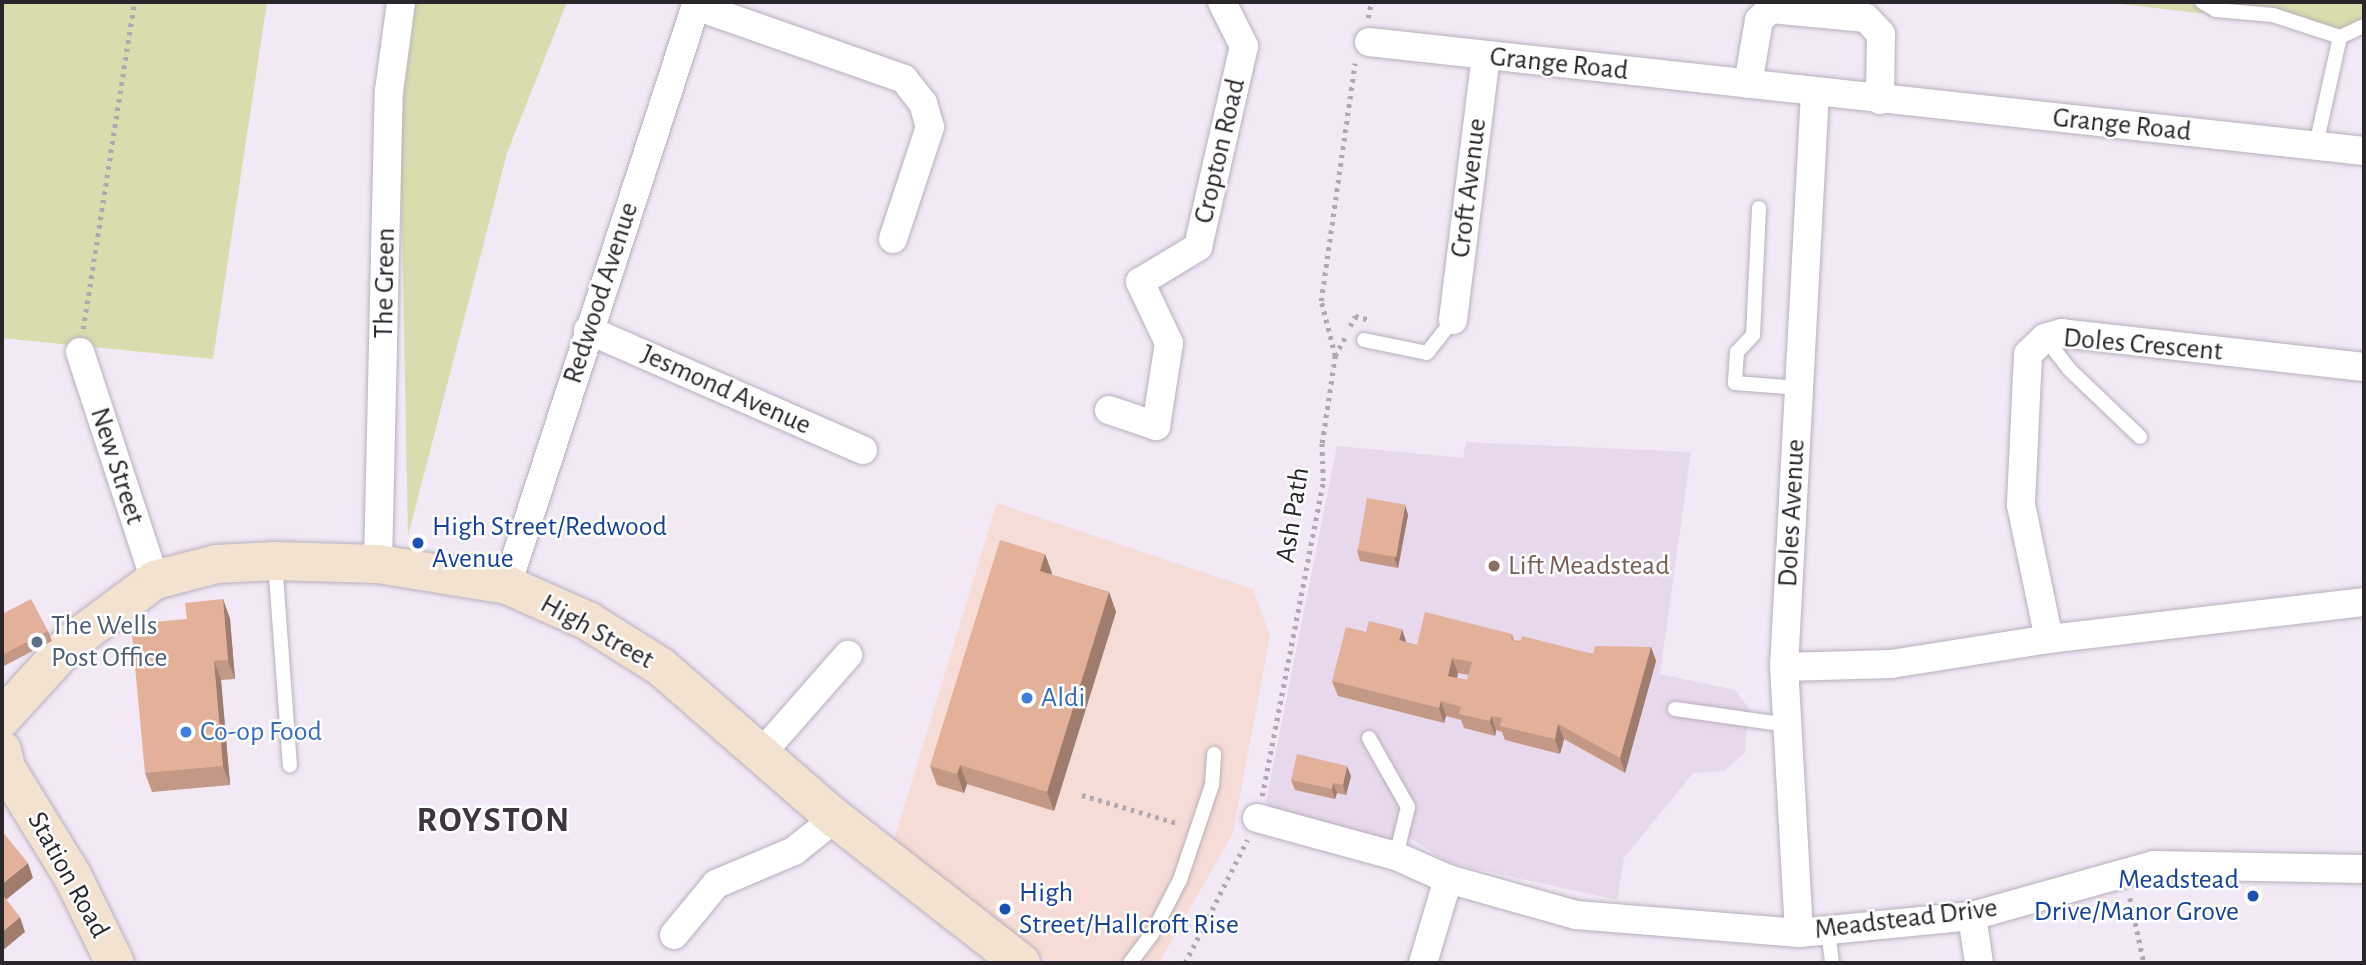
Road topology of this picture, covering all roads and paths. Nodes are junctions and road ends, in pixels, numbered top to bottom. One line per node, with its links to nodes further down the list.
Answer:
1 (134, 2): 23 (path)
2 (401, 2): 30 (street, The Green)
3 (1222, 2): 26 (street, Cropton Road)
4 (2202, 2): 7 (lane)
5 (2265, 2): 7 (lane)
6 (696, 4): 18 (street); 20 (street, Redwood Avenue)
7 (2273, 15): 9 (lane)
8 (2364, 26): 9 (lane)
9 (2340, 37): 15 (lane)
10 (1363, 50): 11 (street, Grange Road); 47 (path, Ash Path)
11 (1486, 56): 12 (street, Grange Road); 19 (street, Croft Avenue)
12 (1748, 84): 13 (street, Grange Road); 14 (street)
13 (1815, 93): 14 (street, Grange Road); 25 (street, Doles Avenue)
14 (1880, 100): 15 (street, Grange Road)
15 (2316, 145): 16 (street, Grange Road)
16 (2364, 151)
17 (1759, 208): 25 (lane)
18 (893, 239)
19 (1453, 320): 22 (lane)
20 (588, 330): 28 (street, Jesmond Avenue); 32 (street, Redwood Avenue)
21 (2045, 338): 24 (street, Doles Crescent); 27 (lane); 34 (street, Doles Crescent)
22 (1364, 340)
23 (80, 352): 31 (street, New Street)
24 (2364, 367)
25 (1799, 388): 36 (street, Doles Avenue)
26 (1110, 410)
27 (2140, 437)
28 (863, 450)
29 (274, 561): 30 (main road, High Street); 31 (main road, High Street); 44 (lane)
30 (378, 564): 32 (main road, High Street)
31 (155, 580): 38 (main road, High Street)
32 (507, 584): 42 (main road, High Street)
33 (2364, 602): 34 (street)
34 (2049, 639): 36 (street)
35 (848, 655): 42 (street)
36 (1784, 667): 39 (street, Doles Avenue)
37 (1675, 709): 39 (lane)
38 (2, 718)
39 (1788, 725): 55 (street, Doles Avenue)
40 (1368, 738): 49 (lane)
41 (2, 750): 57 (main road, Station Road)
42 (761, 754): 46 (main road, High Street)
43 (1214, 754): 59 (lane)
44 (290, 765)
45 (1082, 795): 48 (path)
46 (835, 818): 56 (street); 58 (main road, High Street)
47 (1257, 818): 49 (street, Meadstead Drive); 60 (path, Ash Path)
48 (1177, 837)
49 (1396, 856): 52 (street, Meadstead Drive)
50 (2364, 869): 51 (street, Meadstead Drive)
51 (2125, 873): 53 (street, Meadstead Drive); 64 (path)
52 (1448, 879): 55 (street, Meadstead Drive); 61 (street)
53 (1972, 916): 54 (street, Meadstead Drive); 63 (street)
54 (1828, 930): 55 (street, Meadstead Drive); 62 (lane)
55 (1799, 933)
56 (674, 935)
57 (115, 963)
58 (1021, 963)
59 (1130, 963)
60 (1185, 963)
61 (1423, 963)
62 (1832, 963)
63 (1979, 963)
64 (2144, 963)

